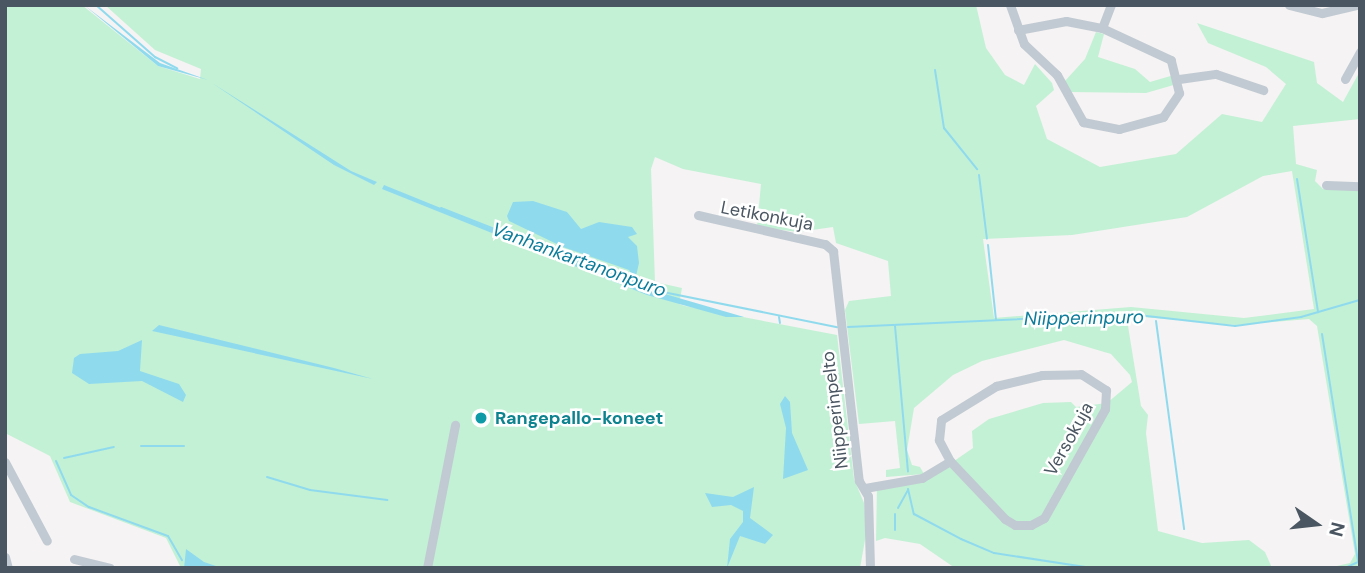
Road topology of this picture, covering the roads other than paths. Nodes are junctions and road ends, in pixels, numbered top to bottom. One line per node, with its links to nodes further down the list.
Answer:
1 (1010, 5): 6 (street)
2 (1111, 5): 5 (street)
3 (1289, 5): 4 (street)
4 (1356, 5)
5 (1102, 28): 6 (street); 8 (street)
6 (1018, 30): 8 (street)
7 (1360, 52): 9 (street)
8 (1179, 79): 10 (street)
9 (1345, 79)
10 (1263, 90)
11 (1326, 185): 12 (street)
12 (1360, 186)
13 (698, 215): 14 (street, Letikonkuja)
14 (830, 246): 19 (street, Niipperinpelto)
15 (455, 425): 26 (street)
16 (950, 461): 16 (street, Versokuja); 19 (street)
17 (5, 463): 18 (street)
18 (16, 484): 20 (street); 21 (street)
19 (865, 488): 27 (street, Niipperinpelto)
20 (5, 490)
21 (47, 541)
22 (5, 557): 24 (street)
23 (74, 559): 25 (street)
24 (8, 568)
25 (110, 568)
26 (427, 568)
27 (870, 568)

